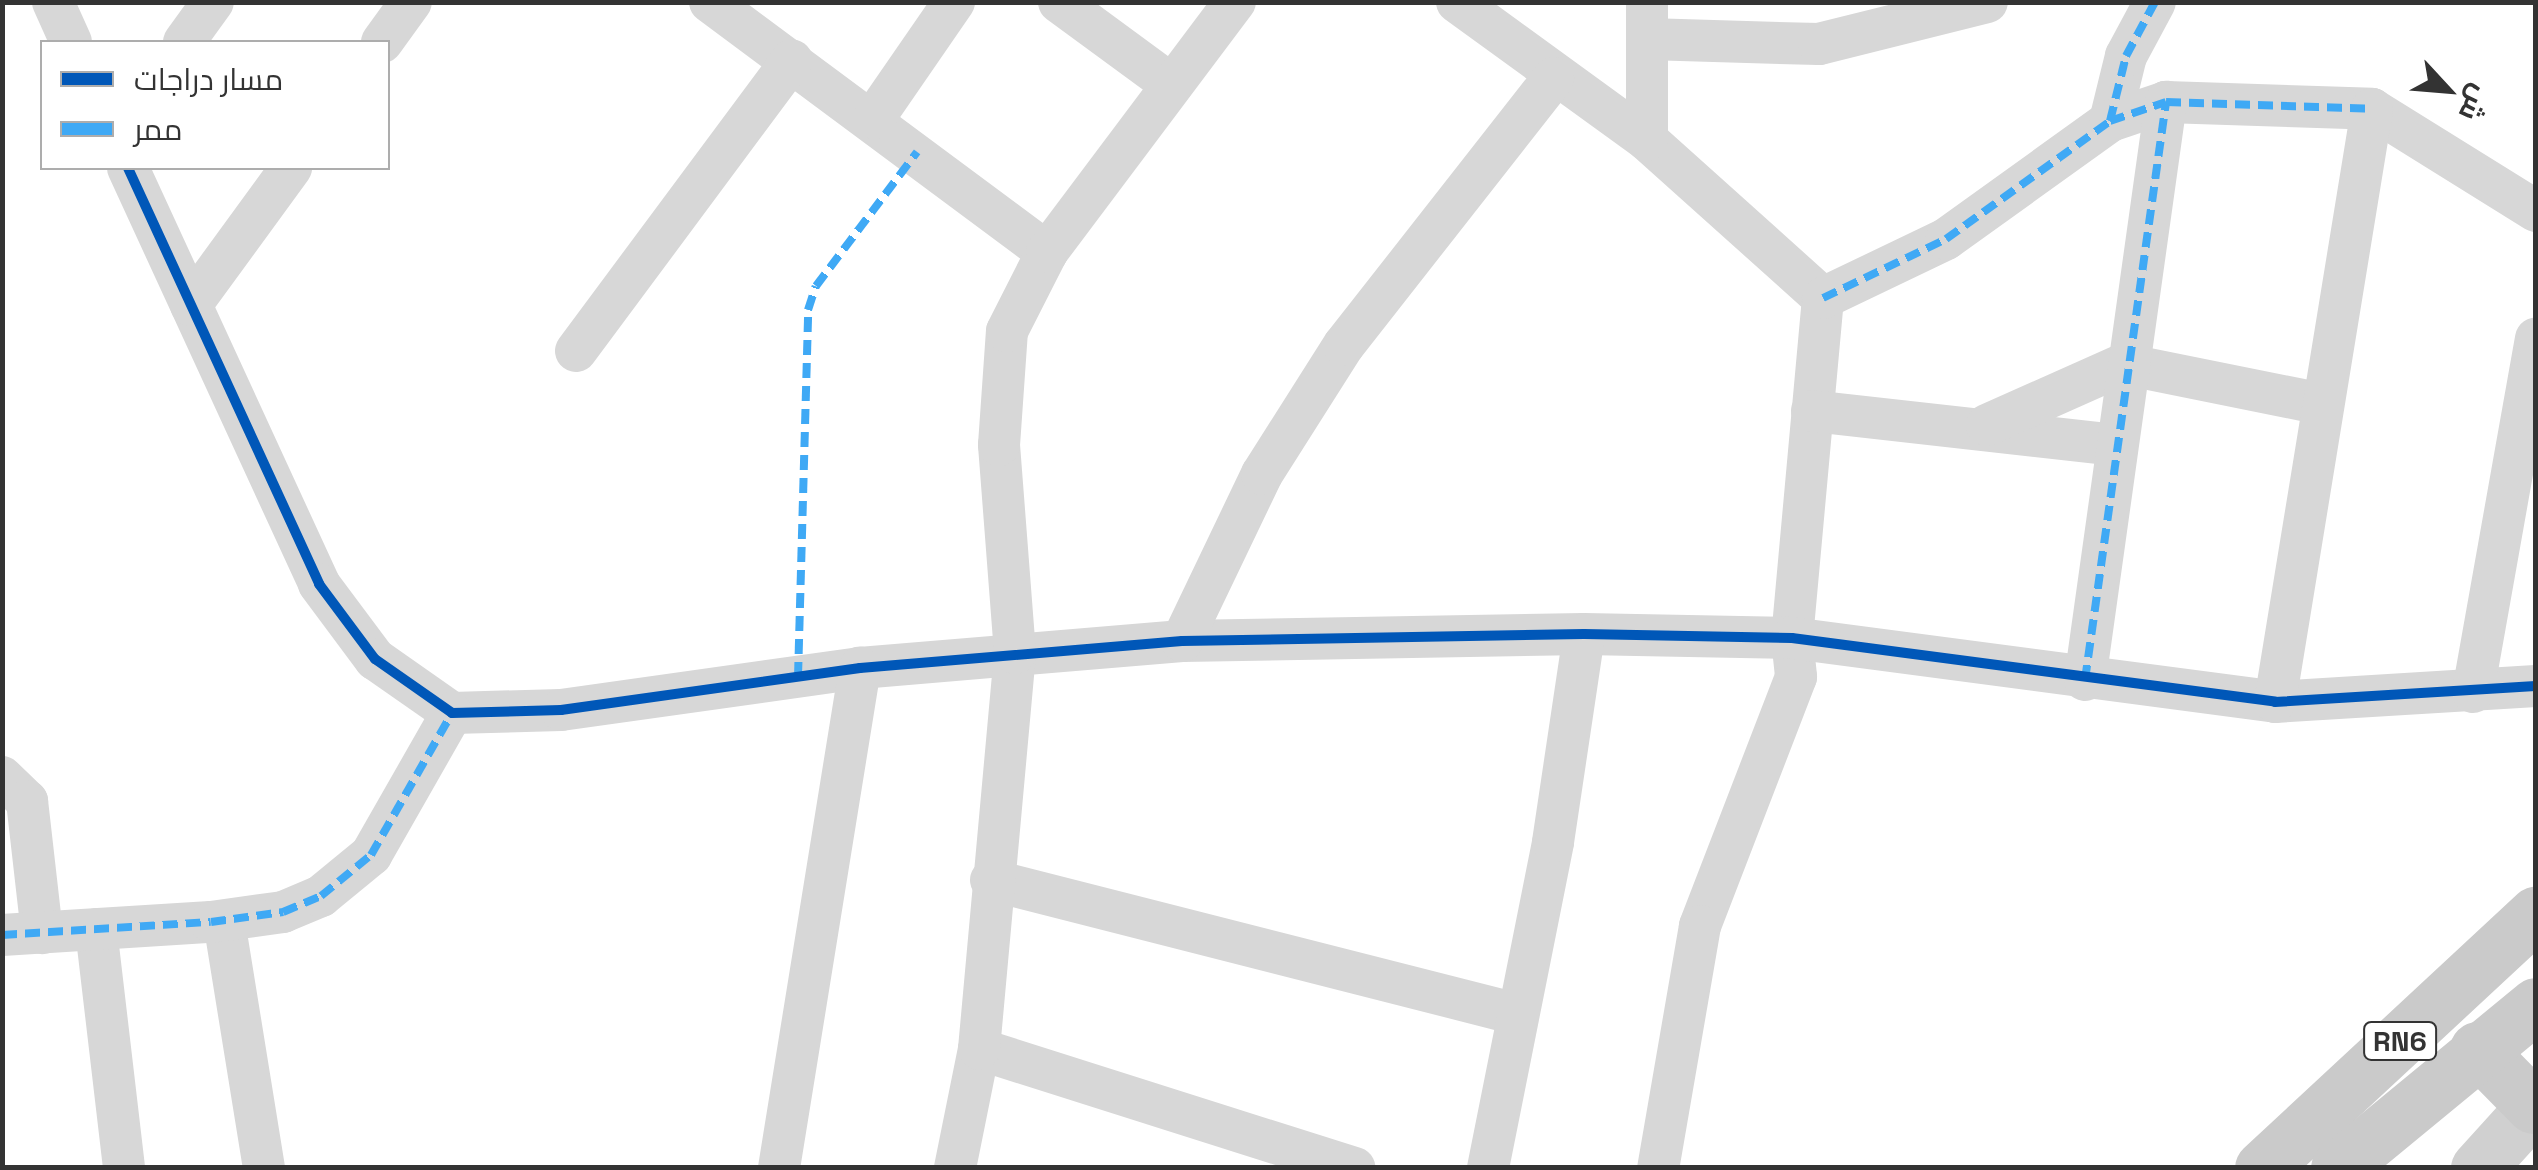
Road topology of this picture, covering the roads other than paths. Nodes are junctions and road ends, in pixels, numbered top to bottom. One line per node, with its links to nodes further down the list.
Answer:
1 (53, 2): 12 (street)
2 (214, 2): 13 (street)
3 (412, 2): 14 (street)
4 (710, 2): 15 (street)
5 (954, 2): 20 (street)
6 (1058, 2): 17 (street)
7 (1235, 2): 17 (street)
8 (1457, 2): 16 (street)
9 (1987, 2): 11 (street)
10 (2155, 2): 21 (street)
11 (1647, 21): 22 (street)
12 (71, 40)
13 (186, 40)
14 (384, 40)
15 (792, 60): 20 (street); 30 (street)
16 (1553, 78): 22 (street); 38 (street)
17 (1172, 86): 26 (street)
18 (2166, 102): 19 (street); 21 (street); 31 (street)
19 (2372, 109): 25 (street); 32 (street)
20 (874, 118): 26 (street)
21 (2110, 121): 27 (street)
22 (1647, 140): 27 (street)
23 (129, 170): 28 (street)
24 (291, 170): 28 (street)
25 (2536, 211)
26 (1047, 252): 39 (street)
27 (1823, 298): 33 (street)
28 (191, 305): 44 (street)
29 (2536, 339): 42 (street)
30 (576, 351)
31 (2124, 364): 32 (street); 34 (street); 35 (street)
32 (2318, 402): 43 (street)
33 (1812, 411): 34 (street); 37 (street)
34 (1987, 426): 35 (street)
35 (2117, 445): 41 (street)
36 (1584, 634): 37 (street); 38 (street); 52 (street)
37 (1792, 638): 41 (street); 62 (street)
38 (1182, 641): 39 (street)
39 (1015, 653): 40 (street); 46 (street)
40 (860, 668): 44 (street); 58 (street)
41 (2085, 680): 43 (street)
42 (2514, 693): 43 (street)
43 (2275, 702)
44 (452, 713): 48 (street)
45 (2, 778): 50 (street)
46 (991, 880): 52 (street); 53 (street)
47 (2536, 914): 63 (main road, RN6)
48 (224, 921): 49 (street); 57 (street)
49 (96, 930): 50 (street); 56 (street)
50 (22, 934)
51 (2536, 1006): 54 (main road, RN6)
52 (1518, 1014): 61 (street)
53 (979, 1049): 59 (street); 60 (street)
54 (2477, 1050): 55 (main road); 64 (main road, RN6)
55 (2534, 1105): 65 (main road)
56 (124, 1168)
57 (264, 1168)
58 (779, 1168)
59 (956, 1168)
60 (1355, 1168)
61 (1488, 1168)
62 (1658, 1168)
63 (2262, 1168)
64 (2338, 1168)
65 (2478, 1168)

